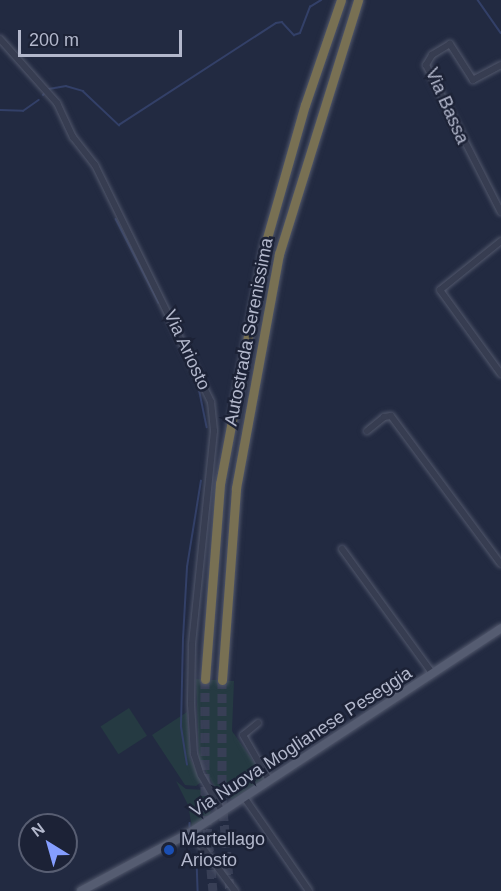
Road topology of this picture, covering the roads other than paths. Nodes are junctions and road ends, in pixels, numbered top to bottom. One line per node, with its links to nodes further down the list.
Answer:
1 (341, 0): 13 (highway, Autostrada Serenissima)
2 (358, 0): 14 (highway, Autostrada Serenissima)
3 (0, 39): 18 (street, Via Ariosto)
4 (501, 64): 5 (street, Via Bassa)
5 (501, 212)
6 (501, 241): 7 (street)
7 (501, 374)
8 (368, 431): 10 (street)
9 (342, 549): 12 (street)
10 (501, 564)
11 (501, 628): 12 (main road, Via Nuova Moglianese Peseggia)
12 (432, 673): 16 (main road, Via Nuova Moglianese Peseggia)
13 (205, 679)
14 (222, 680)
15 (258, 723): 16 (street)
16 (269, 780): 17 (main road, Via Nuova Moglianese Peseggia)
17 (244, 796): 18 (main road, Via Nuova Moglianese Peseggia); 22 (street)
18 (222, 811): 19 (main road, Via Nuova Moglianese Peseggia)
19 (192, 832): 20 (main road, Via Nuova Moglianese Peseggia); 21 (street)
20 (87, 890)
21 (235, 891)
22 (309, 891)

